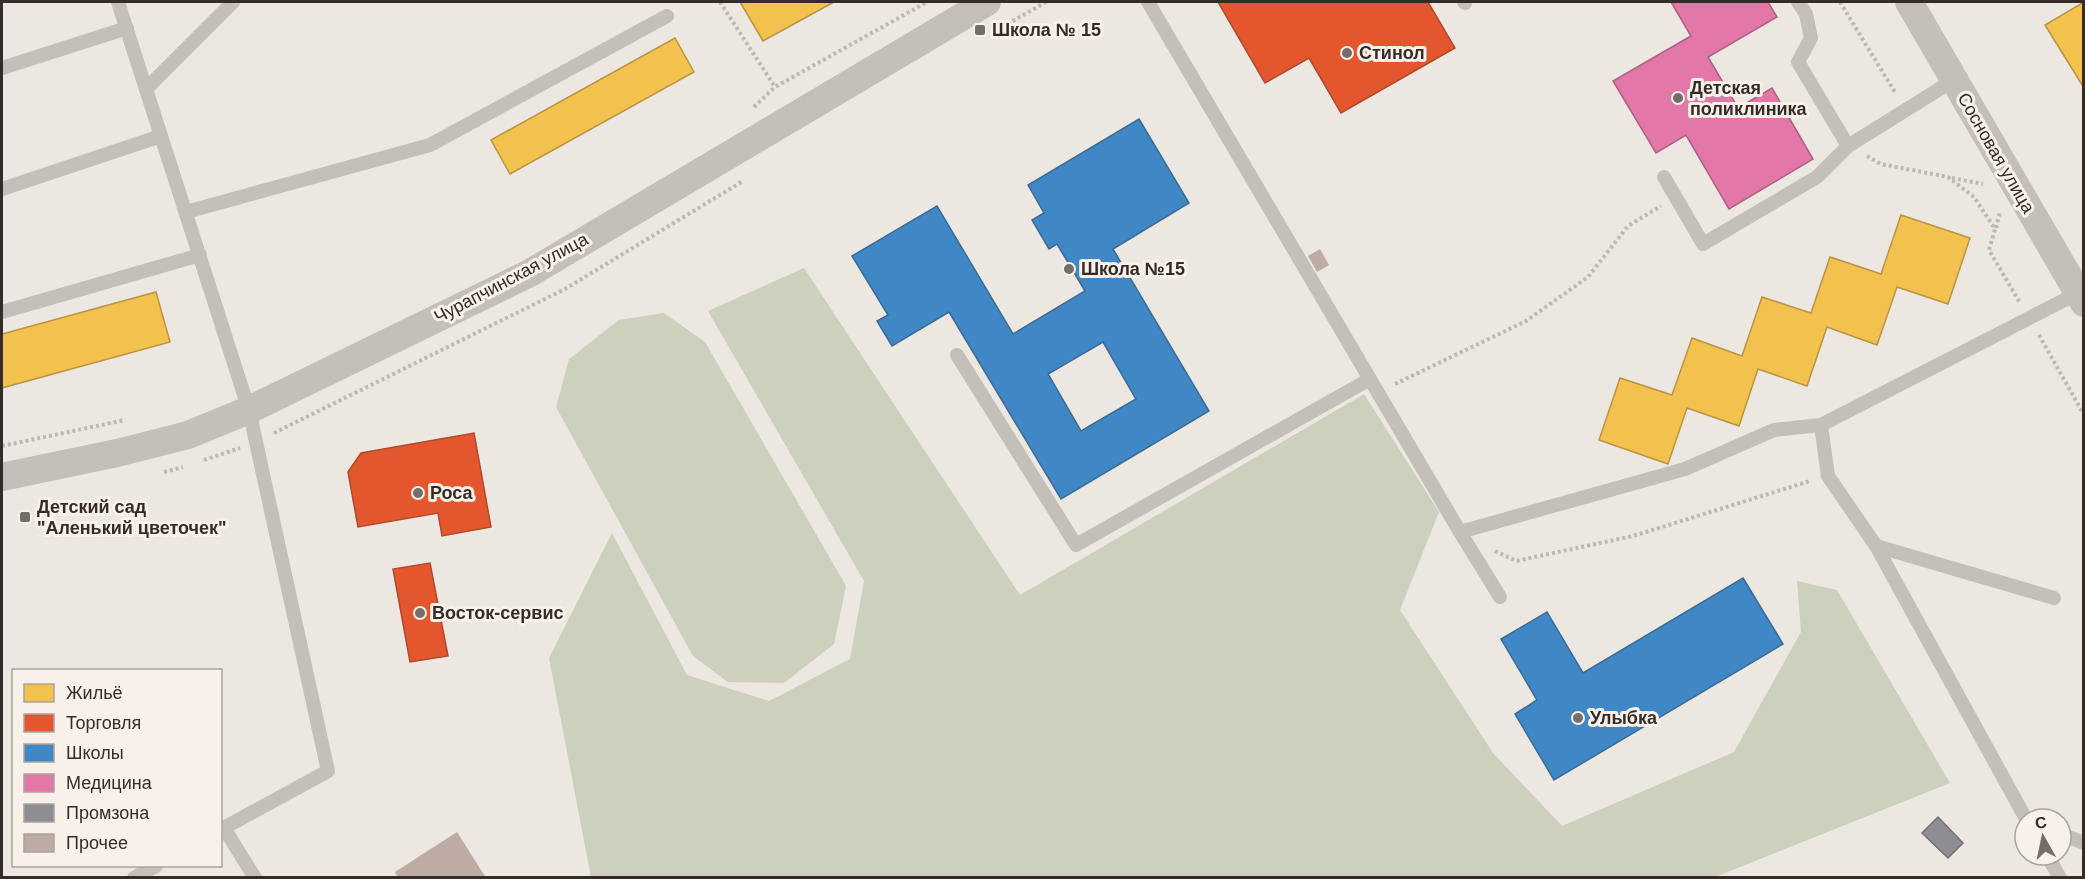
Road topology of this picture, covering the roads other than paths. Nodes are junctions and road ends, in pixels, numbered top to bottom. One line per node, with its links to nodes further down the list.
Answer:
1 (118, 2): 8 (lane)
2 (233, 2): 11 (lane)
3 (987, 2): 22 (street, Чурапчинская улица)
4 (1148, 2): 21 (lane)
5 (1798, 2): 13 (lane)
6 (1916, 4): 10 (street, Сосновая улица)
7 (667, 16): 16 (lane)
8 (127, 28): 9 (lane); 11 (lane)
9 (2, 68)
10 (1954, 80): 13 (lane); 18 (street, Сосновая улица)
11 (146, 89): 12 (lane)
12 (161, 136): 15 (lane); 16 (lane)
13 (1848, 146): 14 (lane)
14 (1664, 177)
15 (2, 189)
16 (186, 213): 17 (lane)
17 (200, 255): 19 (lane); 22 (lane)
18 (2081, 298): 23 (lane)
19 (2, 312)
20 (957, 355): 21 (lane)
21 (1370, 379): 25 (lane)
22 (249, 410): 24 (street, Чурапчинская улица); 30 (lane)
23 (1821, 425): 25 (lane); 26 (lane)
24 (2, 477)
25 (1460, 532): 27 (lane)
26 (1876, 546): 28 (lane); 29 (lane)
27 (1500, 597)
28 (2054, 598)
29 (2019, 807)
30 (222, 829): 33 (lane)
31 (154, 867): 32 (lane)
32 (134, 878)
33 (255, 878)

